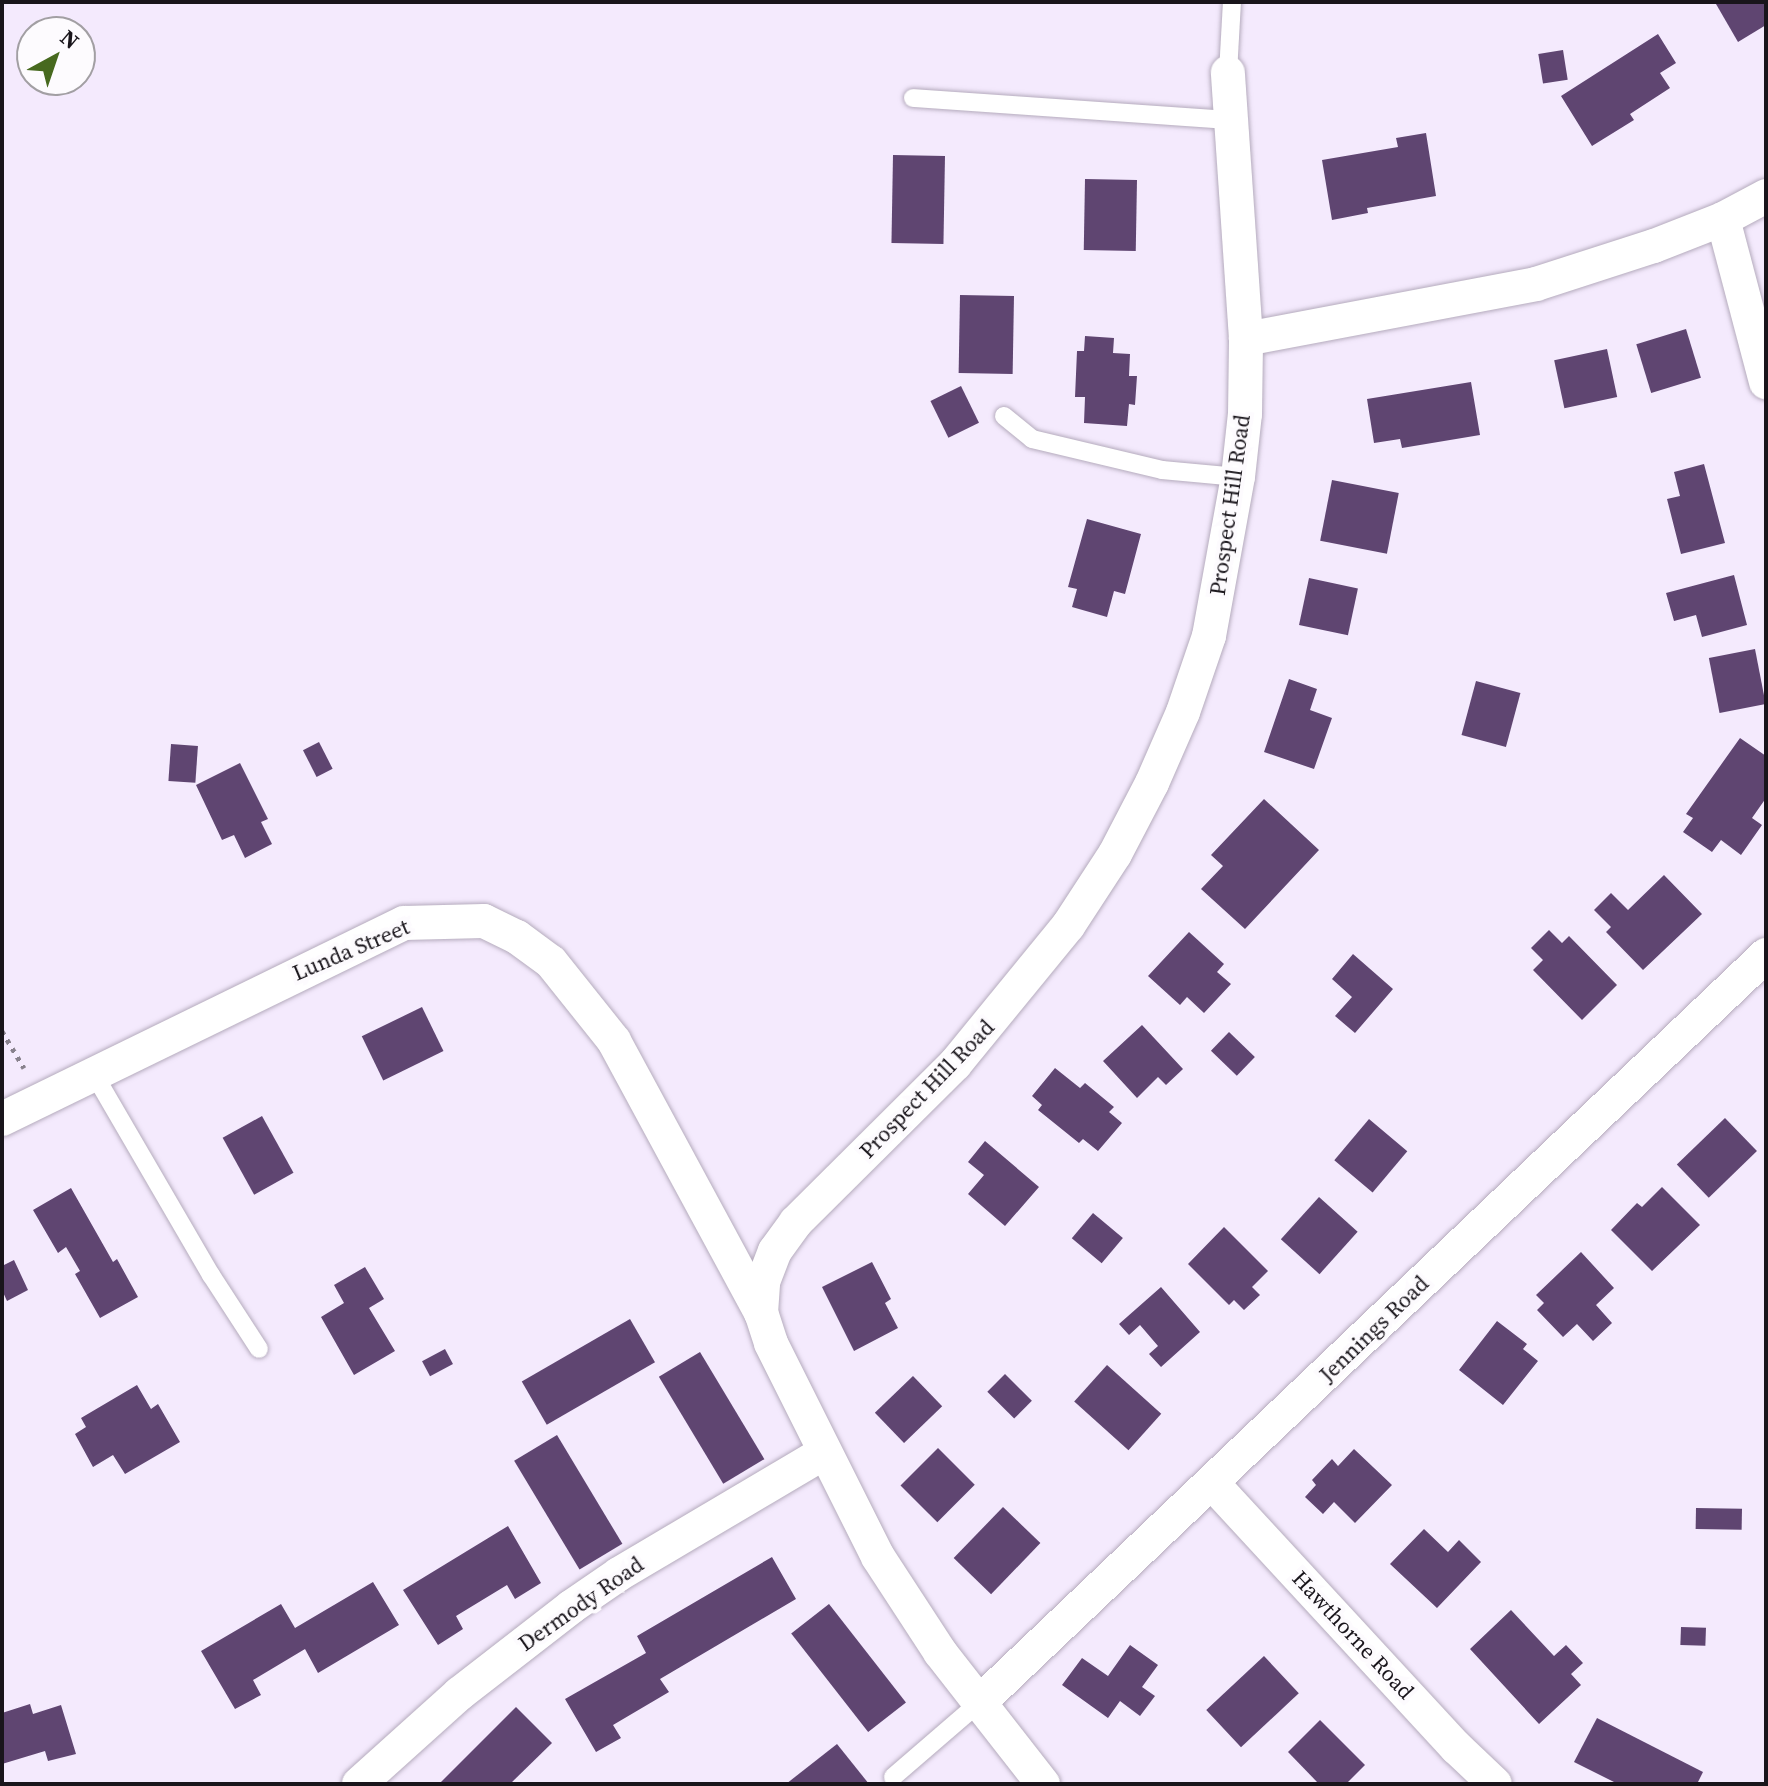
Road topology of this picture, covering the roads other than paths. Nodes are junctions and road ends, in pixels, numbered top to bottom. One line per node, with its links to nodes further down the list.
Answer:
1 (1232, 2): 2 (lane)
2 (1228, 73): 4 (street, Prospect Hill Road)
3 (913, 98): 4 (lane)
4 (1230, 120): 7 (street, Prospect Hill Road)
5 (1766, 196): 6 (street)
6 (1723, 219): 7 (street); 8 (street)
7 (1246, 339): 10 (street, Prospect Hill Road)
8 (1766, 382)
9 (1004, 416): 10 (lane)
10 (1238, 477): 14 (street, Prospect Hill Road)
11 (1766, 955): 17 (street, Jennings Road)
12 (94, 1074): 13 (street, Lunda Street); 14 (street, Lunda Street); 15 (lane)
13 (2, 1119)
14 (761, 1313): 16 (street, Prospect Hill Road)
15 (259, 1349)
16 (825, 1452): 18 (street, Prospect Hill Road); 20 (street, Dermody Road)
17 (1213, 1484): 18 (street, Jennings Road); 22 (street, Hawthorne Road)
18 (981, 1701): 19 (lane); 21 (street, Prospect Hill Road)
19 (893, 1777)
20 (359, 1784)
21 (1043, 1784)
22 (1495, 1784)

